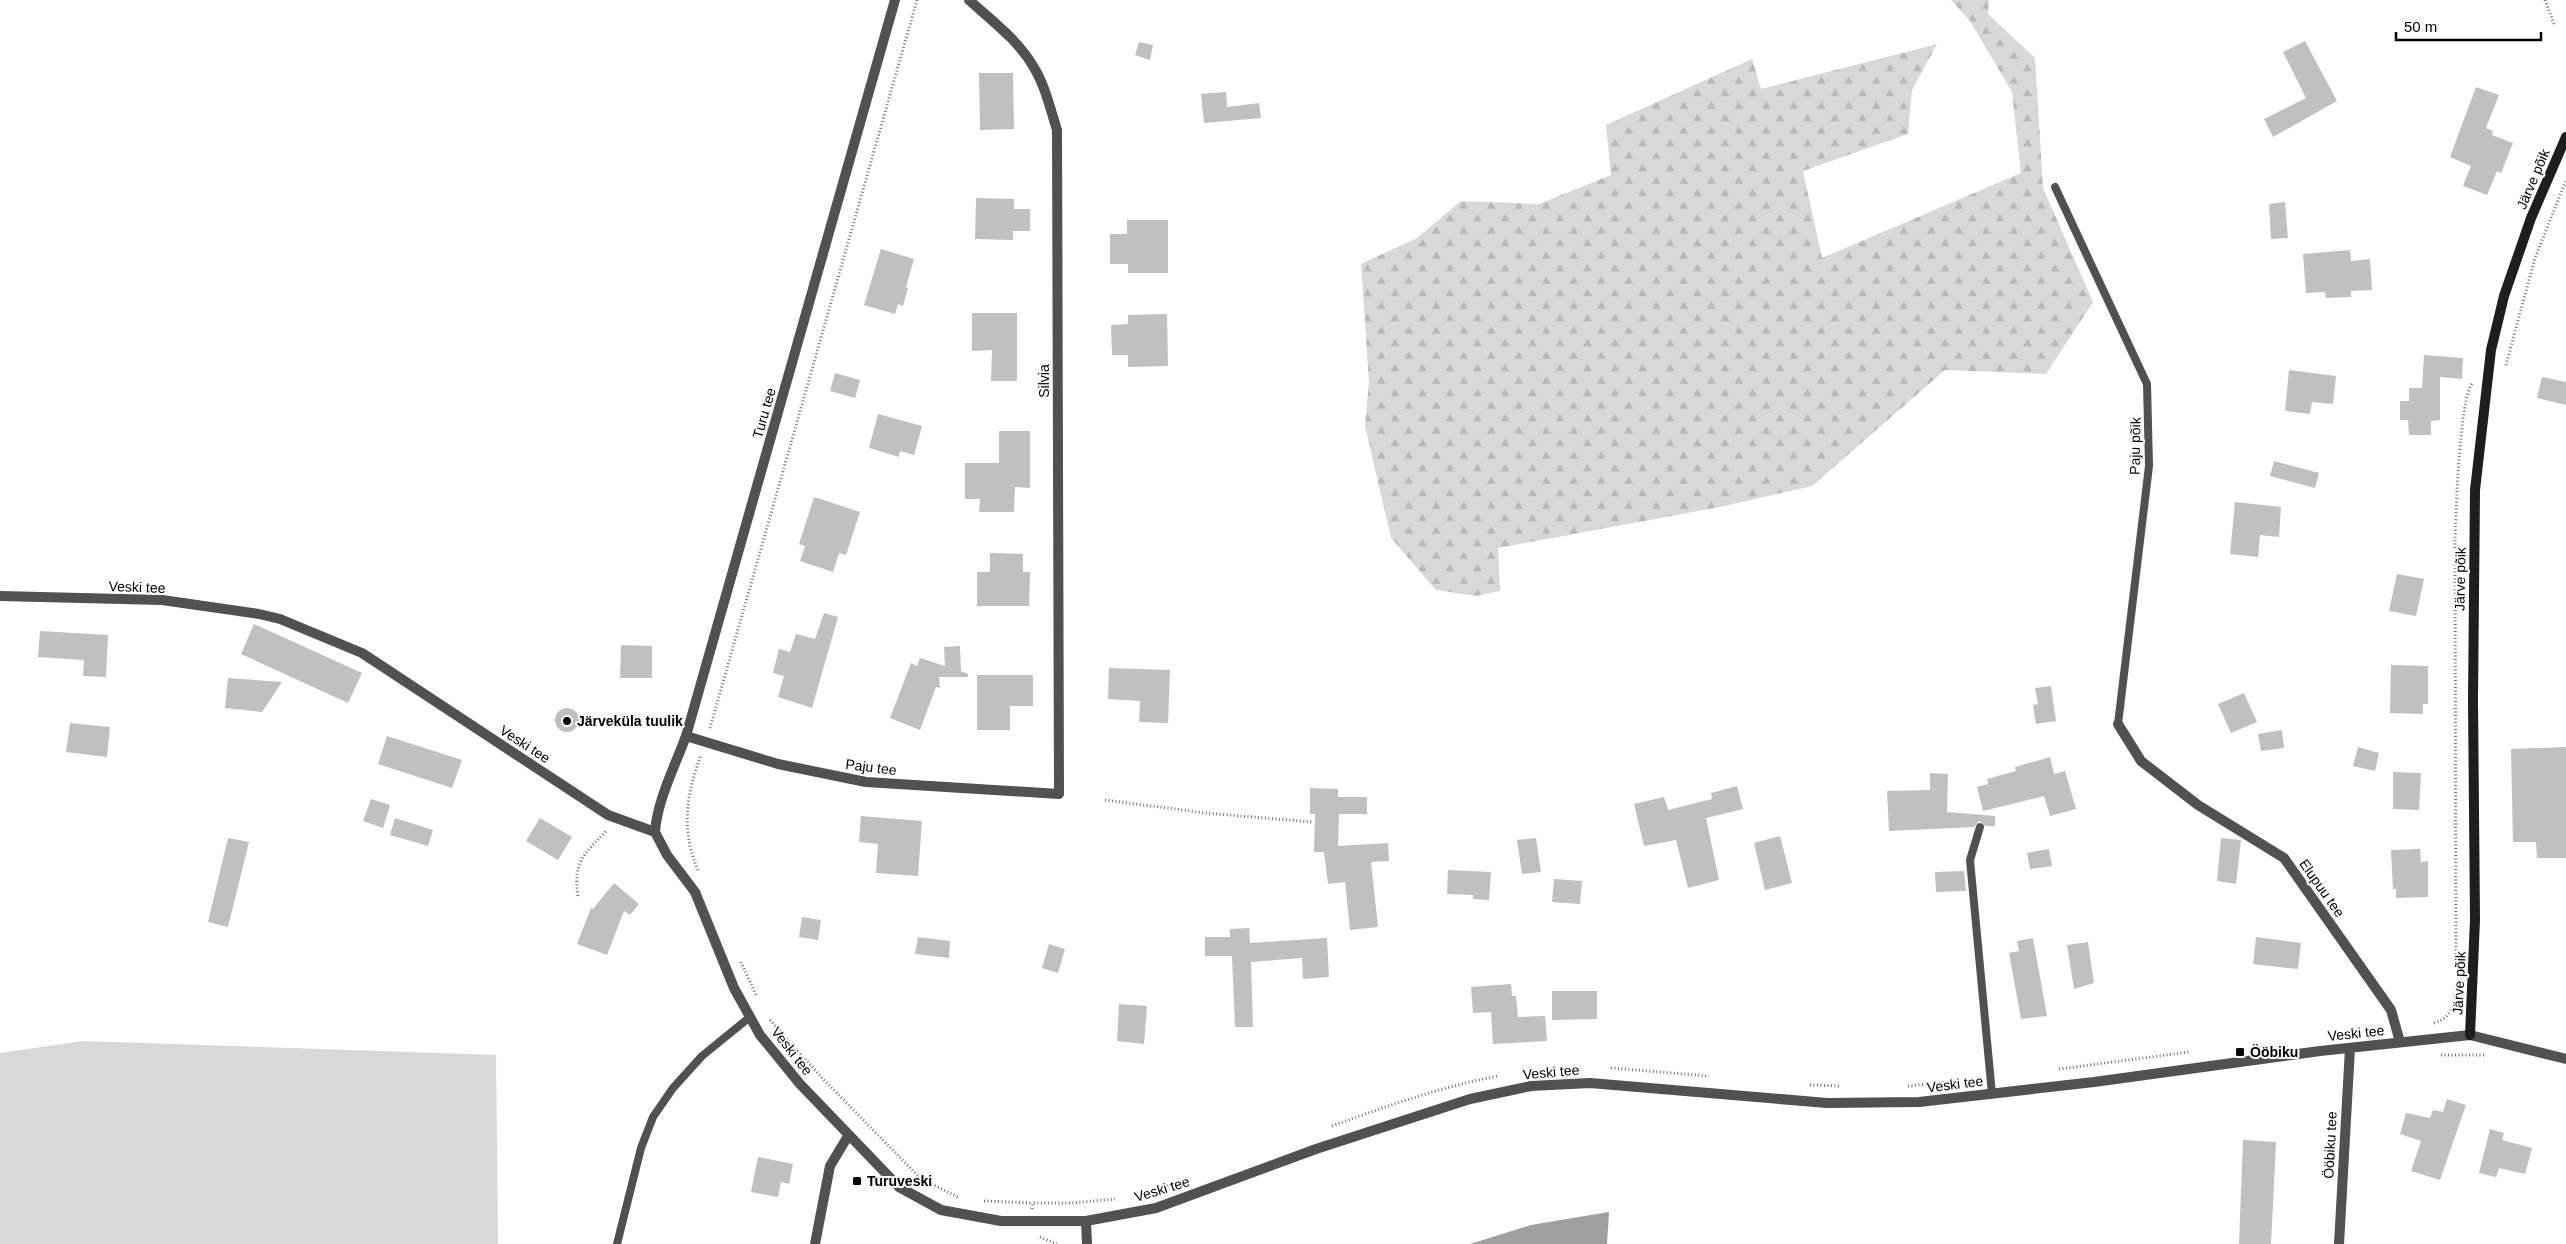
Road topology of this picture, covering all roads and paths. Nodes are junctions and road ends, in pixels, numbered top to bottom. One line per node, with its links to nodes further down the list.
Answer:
1 (895, 0): 12 (street, Turu tee)
2 (917, 0): 13 (path)
3 (969, 0): 14 (street, Silvia)
4 (2546, 0): 5 (path)
5 (2554, 24)
6 (2566, 137): 9 (street, Järve põik)
7 (2566, 180): 9 (path)
8 (2055, 187): 11 (lane, Paju põik)
9 (2488, 382): 26 (street, Järve põik); 27 (path)
10 (0, 596): 16 (street, Veski tee)
11 (2118, 724): 28 (street, Elupuu tee)
12 (686, 736): 13 (street, Paju tee); 19 (street, Turu tee)
13 (706, 742): 14 (street, Paju tee); 20 (path)
14 (1059, 794)
15 (1105, 800): 17 (path)
16 (618, 818): 19 (street, Veski tee); 21 (path)
17 (1312, 822)
18 (1980, 827): 41 (lane)
19 (655, 832): 25 (street, Veski tee)
20 (701, 876)
21 (578, 896)
22 (738, 954): 23 (path)
23 (758, 997)
24 (766, 1015): 47 (path)
25 (750, 1017): 43 (street, Veski tee); 52 (lane)
26 (2470, 1035): 27 (street, Veski tee); 32 (street, Veski tee)
27 (2427, 1040): 28 (street, Veski tee); 31 (path)
28 (2400, 1042): 29 (street, Veski tee)
29 (2350, 1048): 41 (street, Veski tee); 56 (street, Ööbiku tee)
30 (2194, 1052): 34 (path)
31 (2492, 1057)
32 (2566, 1059)
33 (1607, 1069): 36 (path)
34 (2056, 1070)
35 (1507, 1074): 42 (path)
36 (1711, 1077)
37 (1954, 1082): 39 (path)
38 (1801, 1085): 40 (path)
39 (1899, 1086)
40 (1849, 1087)
41 (1992, 1094): 51 (street, Veski tee)
42 (1327, 1128)
43 (848, 1136): 50 (street, Veski tee); 53 (street)
44 (1189, 1178): 45 (path)
45 (1136, 1196)
46 (1122, 1198): 49 (path)
47 (964, 1199)
48 (978, 1200): 49 (path)
49 (1033, 1203): 50 (path)
50 (1032, 1220): 51 (street, Veski tee); 54 (path)
51 (1086, 1221): 55 (street)
52 (617, 1244)
53 (814, 1244)
54 (1057, 1244)
55 (1087, 1244)
56 (2338, 1244)

